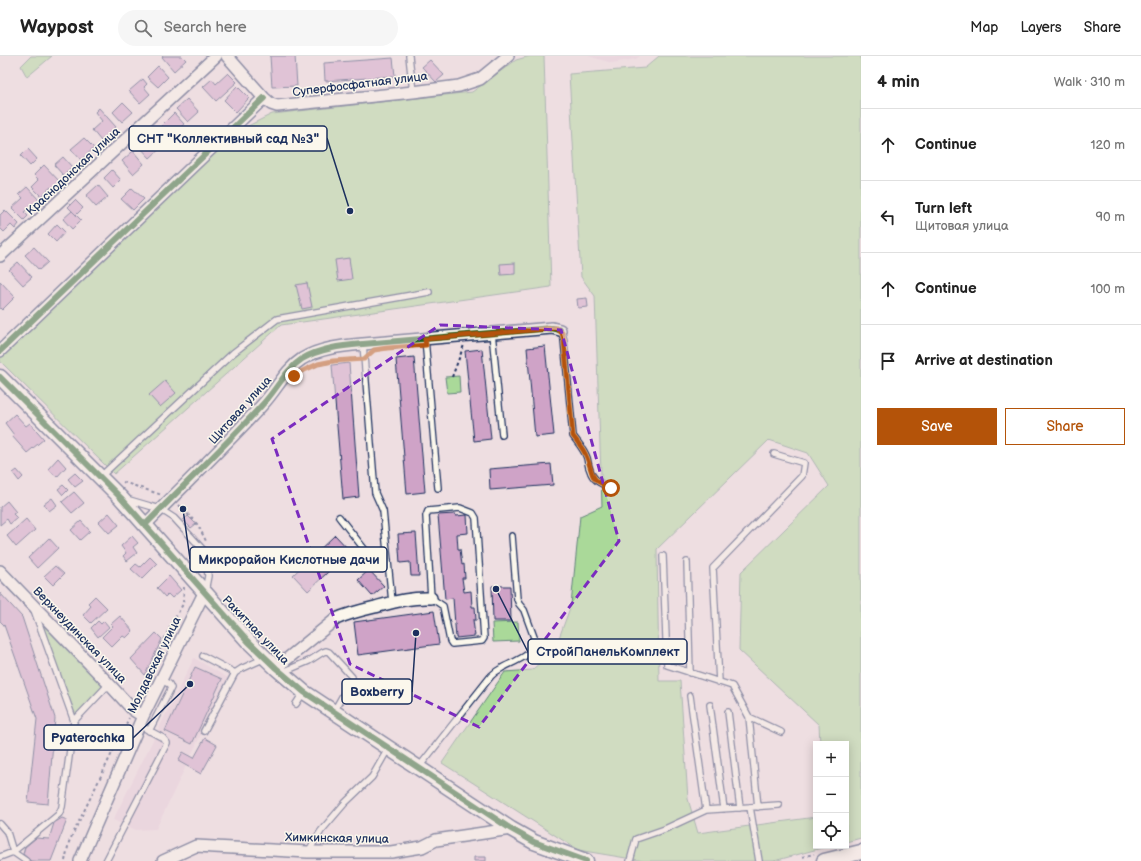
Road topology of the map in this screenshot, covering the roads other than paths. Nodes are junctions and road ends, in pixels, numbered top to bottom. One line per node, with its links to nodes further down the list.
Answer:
1 (216, 56): 7 (street, Краснодонская улица)
2 (227, 56): 6 (street, Суперфосфатная улица)
3 (409, 56): 5 (lane)
4 (508, 56): 5 (street, Суперфосфатная улица)
5 (413, 92): 6 (street, Суперфосфатная улица)
6 (264, 98): 13 (street)
7 (0, 256)
8 (429, 292): 17 (lane)
9 (560, 330): 10 (street, Щитовая улица); 19 (lane)
10 (492, 333): 11 (street, Щитовая улица); 15 (lane)
11 (425, 339): 12 (street, Щитовая улица); 18 (lane)
12 (363, 344): 21 (street, Щитовая улица); 26 (lane)
13 (0, 351)
14 (0, 377): 17 (street, Ракитная улица)
15 (502, 435)
16 (774, 454): 39 (lane)
17 (100, 478): 20 (street, Ракитная улица)
18 (438, 488)
19 (611, 488)
20 (121, 498): 21 (lane); 23 (street, Ракитная улица)
21 (160, 509): 23 (street, Щитовая улица); 29 (lane)
22 (339, 517): 26 (lane)
23 (145, 525): 29 (street, Ракитная улица)
24 (512, 536): 54 (lane)
25 (663, 556): 37 (lane)
26 (388, 560): 31 (lane)
27 (687, 562): 37 (lane)
28 (0, 571): 32 (street, Верхнеудинская улица)
29 (205, 591): 34 (street, Ракитная улица); 38 (street, Молдавская улица)
30 (431, 598): 30 (lane); 31 (street)
31 (392, 602): 35 (street)
32 (32, 604): 40 (street, Верхнеудинская улица); 49 (lane)
33 (203, 656): 36 (lane)
34 (265, 658): 35 (street, Ракитная улица); 36 (lane)
35 (278, 671): 41 (street, Ракитная улица); 45 (lane)
36 (234, 673): 51 (lane)
37 (690, 673): 39 (lane)
38 (160, 680): 48 (street, Молдавская улица); 50 (lane)
39 (719, 682): 47 (lane)
40 (110, 684): 48 (street, Верхнеудинская улица); 49 (lane)
41 (304, 692): 43 (lane); 45 (street, Ракитная улица)
42 (690, 696): 60 (lane)
43 (296, 704)
44 (710, 705): 59 (lane)
45 (334, 712): 53 (street, Ракитная улица)
46 (728, 712): 58 (lane)
47 (749, 717): 52 (lane); 57 (lane)
48 (141, 721): 50 (lane); 68 (street, Молдавская улица)
49 (74, 722): 63 (lane)
50 (149, 731): 69 (lane)
51 (204, 731)
52 (781, 732)
53 (388, 747): 54 (street, Ракитная улица); 64 (lane)
54 (418, 767): 62 (street, Ракитная улица)
55 (779, 805): 57 (lane)
56 (750, 807): 57 (lane); 58 (lane); 73 (lane)
57 (758, 807)
58 (740, 808): 59 (lane)
59 (724, 809): 60 (lane)
60 (706, 810): 72 (lane)
61 (0, 824): 63 (lane)
62 (511, 829): 64 (street, Химкинская улица); 71 (street, Ракитная улица)
63 (13, 852): 66 (lane); 67 (lane)
64 (308, 852): 70 (street, Химкинская улица)
65 (861, 852): 74 (street)
66 (0, 857)
67 (26, 861)
68 (80, 861)
69 (106, 861)
70 (163, 861)
71 (586, 861)
72 (630, 861)
73 (759, 861)
74 (824, 861)

